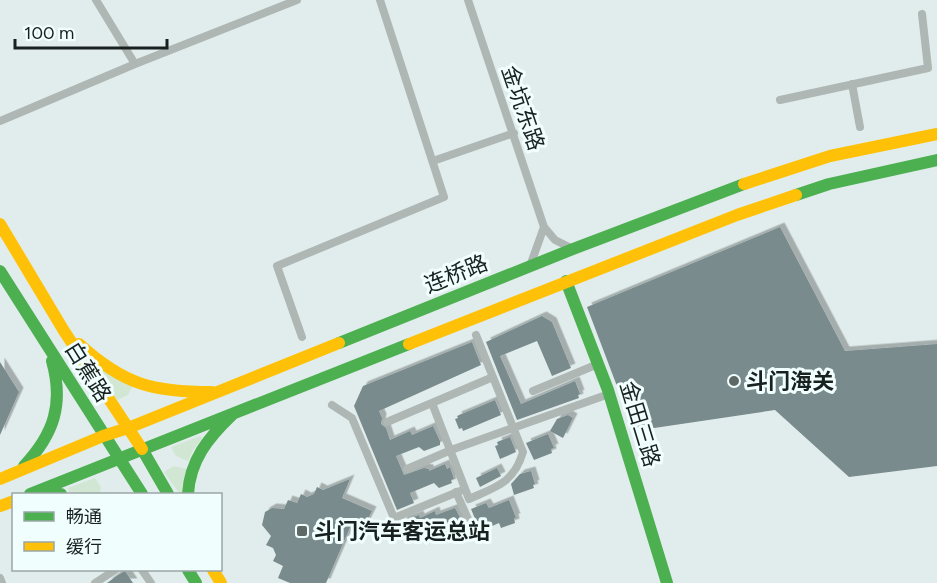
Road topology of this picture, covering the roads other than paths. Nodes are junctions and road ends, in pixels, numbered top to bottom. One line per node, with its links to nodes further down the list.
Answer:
1 (96, 0): 6 (street)
2 (297, 0): 6 (street)
3 (380, 0): 14 (street)
4 (468, 0): 11 (street, 金坑东路)
5 (922, 14): 7 (street)
6 (135, 64): 9 (street)
7 (852, 84): 8 (street); 10 (street)
8 (780, 100)
9 (0, 121)
10 (861, 127)
11 (514, 133): 14 (street); 16 (street, 金坑东路)
12 (937, 134): 17 (main road, 连桥路)
13 (937, 160): 20 (main road, 连桥路)
14 (433, 161): 25 (street)
15 (0, 224): 21 (main road, 白蕉路)
16 (544, 227): 17 (street); 18 (street)
17 (573, 249): 18 (main road, 连桥路)
18 (529, 267): 30 (main road, 连桥路)
19 (0, 271): 22 (main road, 白蕉路)
20 (566, 281): 27 (main road, 金田三路); 30 (main road, 连桥路)
21 (41, 291): 22 (main road); 23 (main road, 白蕉路)
22 (20, 302): 26 (main road, 白蕉路)
23 (64, 331): 31 (main road); 37 (main road, 白蕉路)
24 (476, 335): 28 (street)
25 (302, 337)
26 (47, 346): 39 (main road, 白蕉路); 44 (main road)
27 (598, 364): 29 (street); 32 (main road, 金田三路)
28 (493, 377): 33 (street); 38 (street)
29 (533, 391)
30 (252, 392): 31 (main road, 连桥路); 35 (main road, 连桥路)
31 (217, 393): 37 (main road, 连桥路)
32 (609, 394): 38 (street); 56 (main road, 金田三路)
33 (432, 403): 36 (street); 41 (street)
34 (332, 405): 46 (street)
35 (236, 412): 40 (main road, 连桥路); 50 (main road)
36 (387, 422)
37 (128, 428): 39 (main road, 连桥路); 40 (main road, 白蕉路)
38 (515, 428): 41 (street); 46 (street)
39 (104, 436): 42 (main road, 白蕉路); 44 (main road, 连桥路)
40 (142, 449): 42 (main road, 连桥路); 49 (main road, 白蕉路)
41 (452, 450): 43 (street); 46 (street)
42 (119, 458): 47 (main road, 连桥路); 48 (main road, 白蕉路)
43 (407, 469)
44 (19, 471): 45 (main road, 连桥路)
45 (0, 479)
46 (461, 490): 51 (street)
47 (35, 493)
48 (141, 493)
49 (167, 493)
50 (188, 493)
51 (472, 528)
52 (113, 571): 55 (street)
53 (0, 578): 54 (street)
54 (2, 583)
55 (95, 583)
56 (667, 583)

